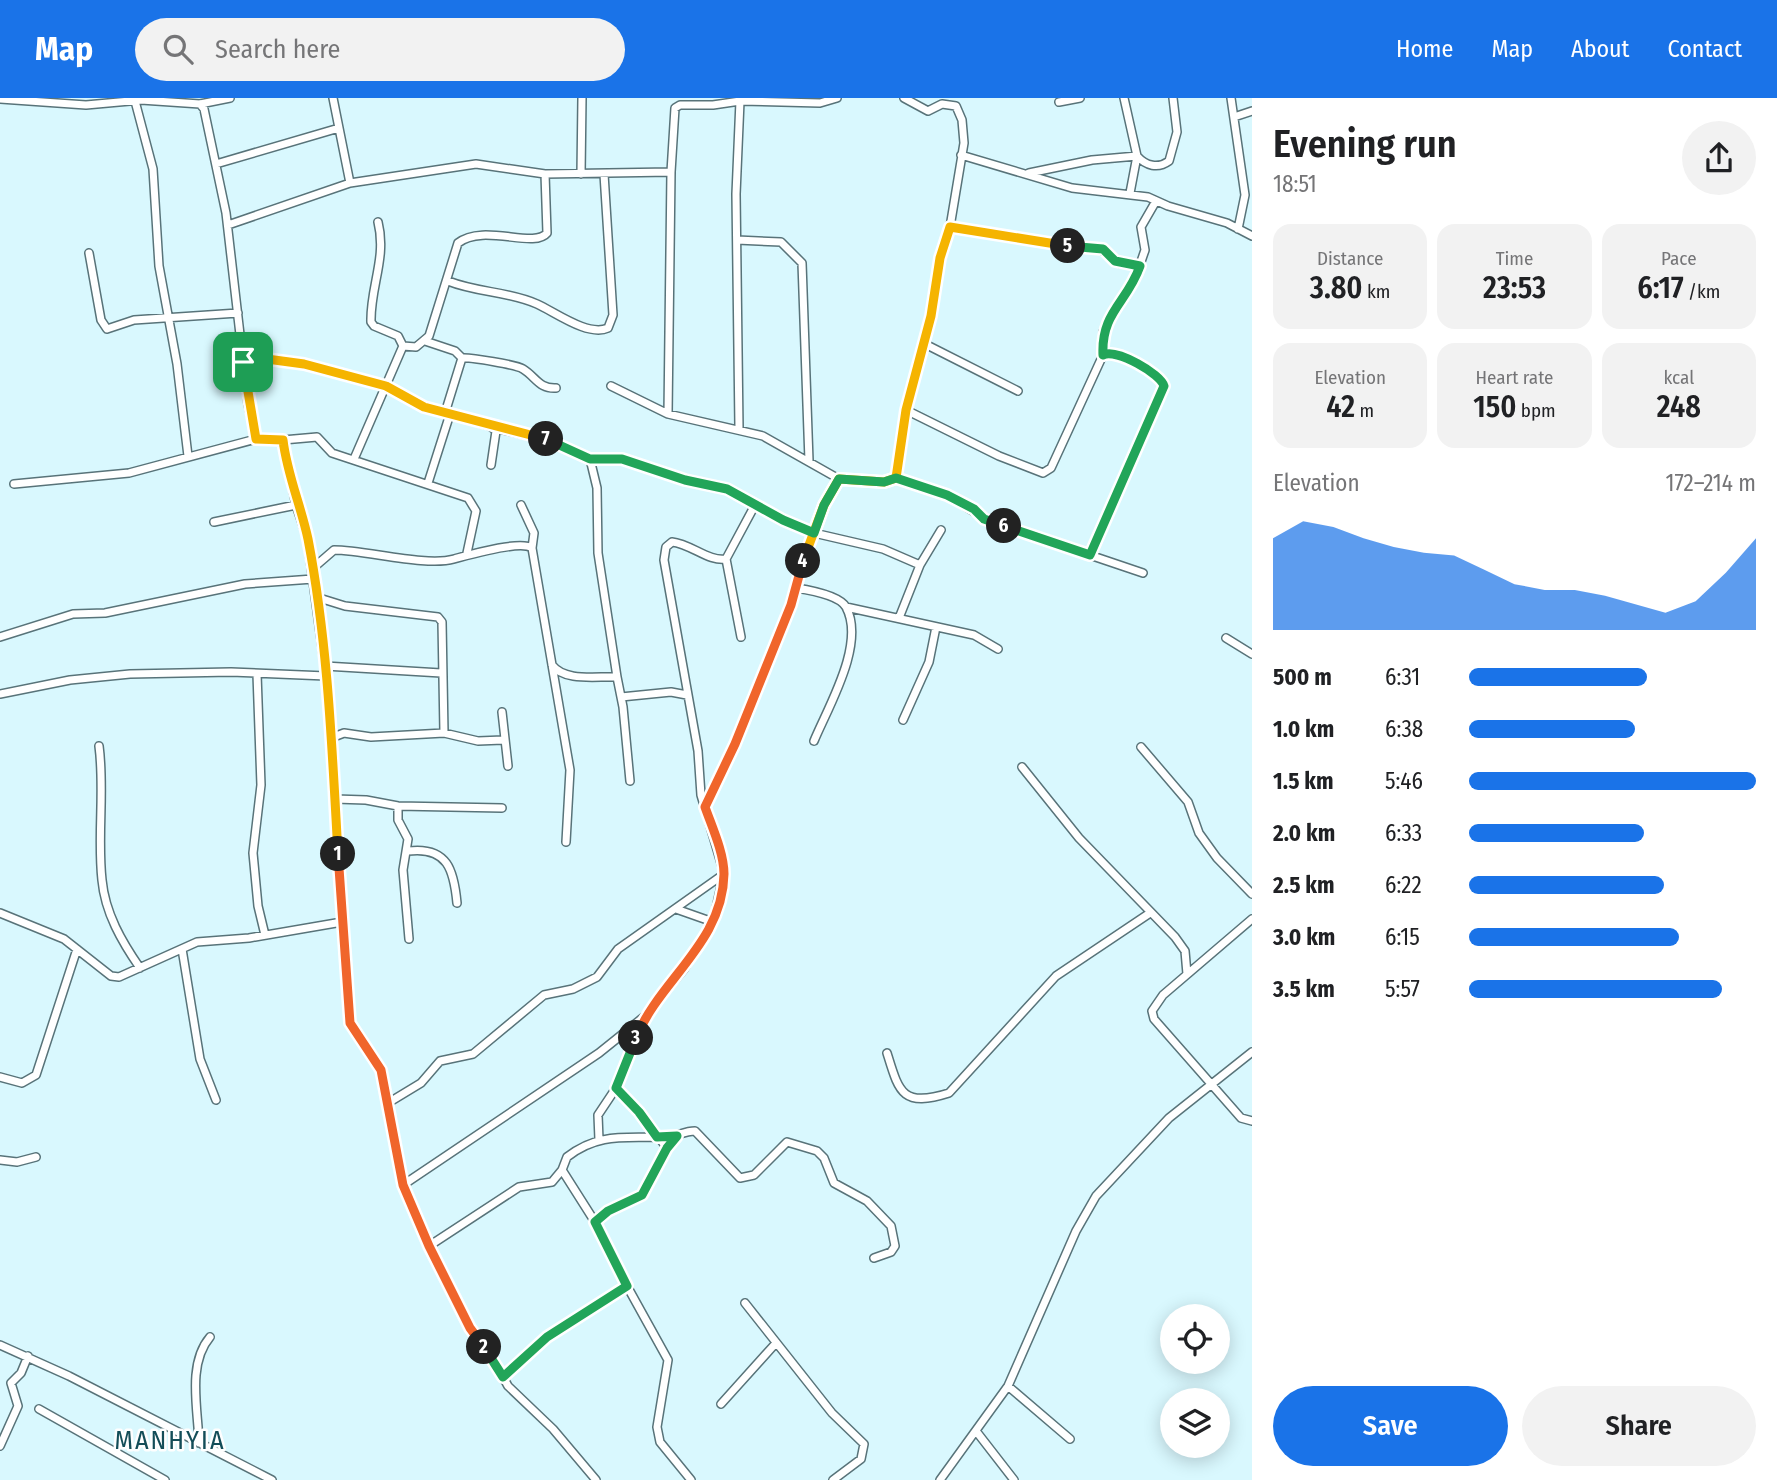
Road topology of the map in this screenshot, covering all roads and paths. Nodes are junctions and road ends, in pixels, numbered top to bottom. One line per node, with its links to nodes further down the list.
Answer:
1 (230, 98): 15 (street)
2 (333, 98): 18 (street)
3 (582, 98): 25 (street)
4 (837, 98): 11 (street)
5 (904, 98): 19 (street)
6 (1080, 98): 14 (street)
7 (1124, 98): 20 (street)
8 (1173, 98): 20 (street)
9 (1231, 98): 17 (street)
10 (0, 99): 12 (street)
11 (767, 100): 13 (street)
12 (135, 101): 15 (street); 42 (street)
13 (740, 102): 22 (street); 37 (street)
14 (1059, 102)
15 (200, 104): 21 (street)
16 (1252, 111): 17 (street)
17 (1234, 117): 27 (street)
18 (339, 128): 21 (street); 29 (street)
19 (961, 155): 23 (street); 34 (street)
20 (1137, 156): 23 (street); 30 (street)
21 (216, 164): 33 (street)
22 (670, 172): 26 (street); 55 (street)
23 (1029, 173): 30 (street)
24 (545, 174): 25 (street); 29 (street); 40 (street)
25 (580, 174): 26 (street)
26 (604, 174): 40 (street)
27 (1243, 174): 28 (street); 35 (street)
28 (1252, 174)
29 (350, 183): 33 (street)
30 (1130, 193): 31 (street)
31 (1156, 201): 35 (street); 39 (street)
32 (378, 222): 45 (street)
33 (228, 225): 41 (street)
34 (950, 227): 39 (street); 44 (street)
35 (1238, 229): 36 (street)
36 (1252, 236)
37 (737, 240): 57 (street); 63 (street)
38 (89, 253): 42 (street)
39 (1140, 266): 46 (street)
40 (448, 281): 43 (street)
41 (238, 313): 42 (street); 48 (street)
42 (170, 319): 60 (street)
43 (425, 341): 45 (street); 47 (street)
44 (925, 344): 52 (street); 53 (street)
45 (403, 346): 49 (street)
46 (1103, 355): 53 (street); 77 (street)
47 (462, 358): 51 (street); 54 (street)
48 (243, 362): 49 (street); 58 (street)
49 (386, 386): 54 (street); 61 (street)
50 (611, 386): 55 (street)
51 (556, 388)
52 (1017, 391)
53 (906, 410): 65 (street)
54 (447, 414): 56 (street); 67 (street)
55 (668, 414): 57 (street)
56 (495, 428): 62 (street); 64 (street)
57 (739, 428): 63 (street)
58 (256, 439): 59 (street); 60 (street)
59 (283, 440): 61 (street); 69 (street)
60 (188, 456): 68 (street)
61 (354, 459): 67 (street)
62 (590, 459): 71 (street); 98 (street)
63 (809, 461): 66 (street)
64 (491, 465)
65 (896, 478): 66 (street); 77 (street)
66 (839, 479): 74 (street)
67 (428, 483): 76 (street)
68 (14, 484)
69 (296, 505): 72 (street); 80 (street)
70 (521, 505): 75 (street)
71 (755, 505): 74 (street); 78 (street)
72 (214, 522)
73 (941, 530): 79 (street)
74 (814, 533): 79 (street); 83 (street)
75 (532, 548): 76 (street); 93 (street)
76 (467, 553): 80 (street)
77 (1090, 555): 81 (street)
78 (726, 559): 89 (street); 100 (street)
79 (920, 565): 86 (street)
80 (312, 569): 82 (street)
81 (1143, 573)
82 (313, 579): 84 (street); 88 (street)
83 (796, 588): 85 (street); 115 (street)
84 (316, 597): 94 (street); 95 (street)
85 (846, 607): 86 (street); 107 (street)
86 (899, 618): 87 (street)
87 (936, 627): 91 (street); 103 (street)
88 (0, 637)
89 (741, 637)
90 (1226, 638): 92 (street)
91 (998, 649)
92 (1252, 654)
93 (552, 664): 98 (street); 117 (street)
94 (325, 666): 95 (street); 97 (street)
95 (441, 673): 104 (street)
96 (257, 674): 97 (street); 99 (street); 128 (street)
97 (326, 676): 105 (street)
98 (617, 677): 101 (street)
99 (0, 694)
100 (687, 695): 101 (street); 115 (street)
101 (621, 697): 112 (street)
102 (502, 712): 106 (street)
103 (903, 720)
104 (444, 733): 105 (street); 106 (street)
105 (331, 737): 113 (street)
106 (503, 740): 110 (street)
107 (814, 741)
108 (99, 746): 132 (street)
109 (1141, 747): 120 (street)
110 (508, 766)
111 (1022, 767): 124 (street)
112 (630, 781)
113 (335, 799): 114 (street); 126 (street)
114 (398, 806): 116 (street); 118 (street)
115 (705, 807): 119 (street)
116 (502, 808)
117 (566, 842)
118 (408, 851): 121 (street); 129 (street)
119 (724, 873): 122 (street); 127 (street)
120 (1252, 894)
121 (457, 903)
122 (676, 909): 127 (street); 141 (street)
123 (0, 913): 130 (street)
124 (1150, 913): 133 (street); 136 (street)
125 (1252, 919): 133 (street)
126 (342, 922): 128 (street); 141 (street)
127 (713, 922): 134 (street)
128 (265, 935): 131 (street)
129 (409, 939)
130 (77, 949): 132 (street); 137 (street)
131 (182, 949): 132 (street); 140 (street)
132 (141, 968)
133 (1187, 974): 138 (street)
134 (645, 1016): 139 (street); 150 (street)
135 (1252, 1052): 138 (street)
136 (887, 1053)
137 (0, 1077)
138 (1211, 1085): 142 (street); 161 (street)
139 (616, 1088): 144 (street); 145 (street)
140 (216, 1100)
141 (388, 1102): 150 (street)
142 (1252, 1121)
143 (677, 1136): 144 (street); 146 (street); 153 (street)
144 (657, 1137): 145 (street); 146 (street)
145 (599, 1140): 149 (street)
146 (667, 1148): 151 (street)
147 (36, 1157): 148 (street)
148 (0, 1160)
149 (562, 1170): 151 (street); 152 (street)
150 (403, 1185): 152 (street)
151 (595, 1222): 154 (street)
152 (429, 1246): 160 (street)
153 (874, 1258)
154 (627, 1286): 160 (street); 171 (street)
155 (745, 1303): 157 (street)
156 (210, 1337): 166 (street)
157 (776, 1343): 162 (street); 172 (street)
158 (0, 1345): 159 (street)
159 (28, 1356): 166 (street); 167 (street)
160 (503, 1377): 170 (street)
161 (1008, 1386): 164 (street); 165 (street)
162 (721, 1404)
163 (39, 1409): 168 (street)
164 (976, 1431): 173 (street); 174 (street)
165 (1070, 1439)
166 (200, 1443): 169 (street)
167 (0, 1446)
168 (165, 1480)
169 (272, 1480)
170 (596, 1480)
171 (691, 1480)
172 (833, 1480)
173 (940, 1480)
174 (1014, 1480)

